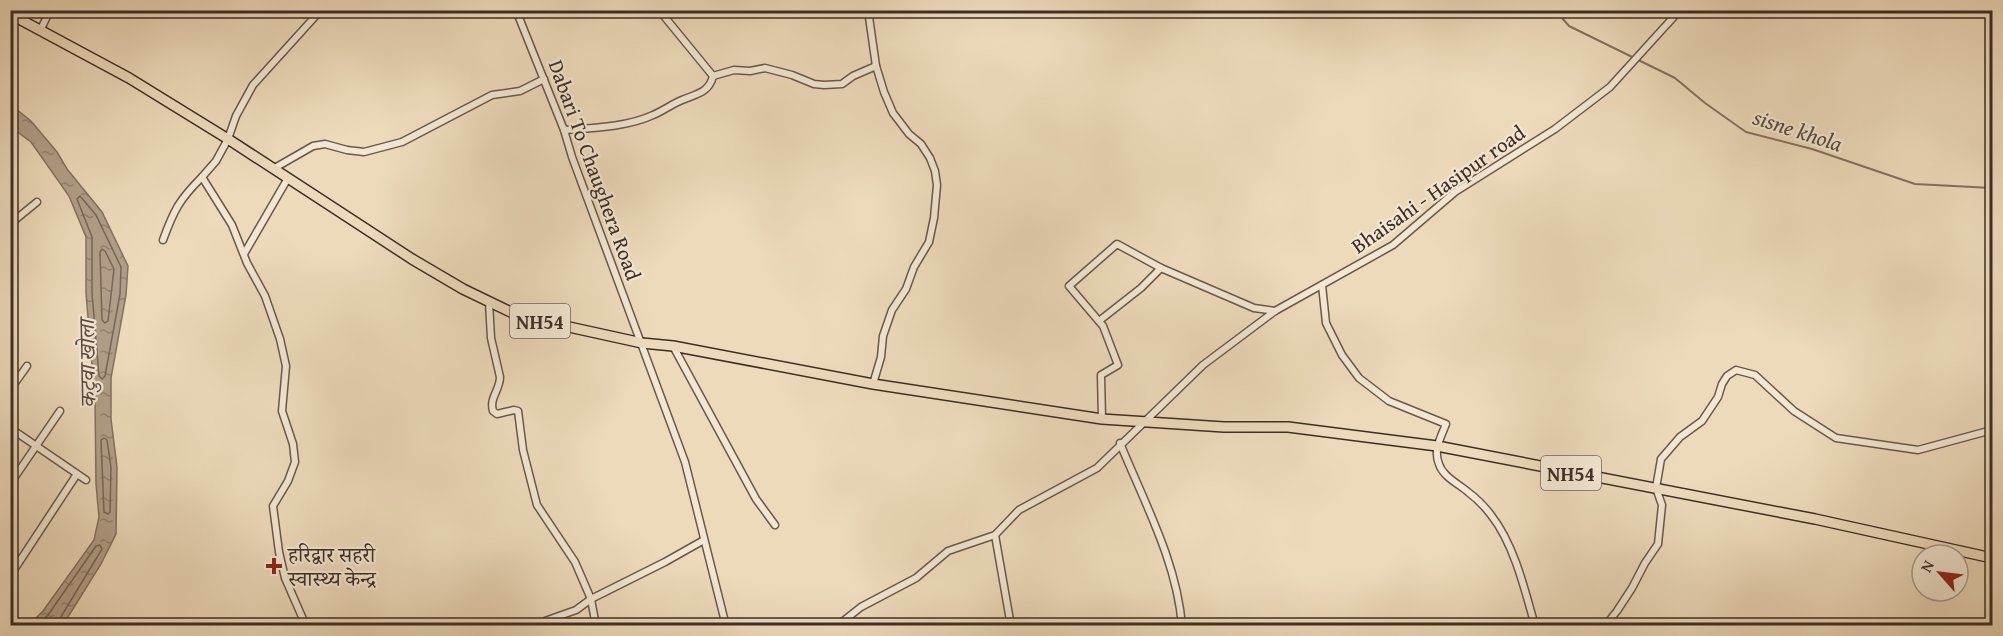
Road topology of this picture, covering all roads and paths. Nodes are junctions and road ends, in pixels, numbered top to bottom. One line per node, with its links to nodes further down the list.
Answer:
1 (50, 10): 8 (street)
2 (321, 10): 13 (street)
3 (516, 10): 11 (street, Dabari To Chaughera Road)
4 (659, 10): 10 (street)
5 (868, 10): 9 (street)
6 (1680, 10): 22 (street, Bhaisahi - Hasipur road)
7 (10, 14): 8 (main road, NH54)
8 (41, 29): 13 (main road, NH54)
9 (876, 66): 10 (street); 29 (street)
10 (713, 76): 12 (street)
11 (544, 79): 12 (street, Dabari To Chaughera Road); 14 (street)
12 (564, 130): 26 (street, Dabari To Chaughera Road)
13 (228, 139): 14 (main road, NH54); 15 (street)
14 (273, 169): 16 (main road, NH54)
15 (202, 177): 19 (street); 20 (street)
16 (288, 178): 20 (street); 23 (main road, NH54)
17 (37, 202): 18 (street)
18 (10, 224)
19 (163, 240)
20 (244, 254): 49 (street)
21 (1161, 268): 24 (street); 25 (street); 25 (street)
22 (1322, 285): 24 (street, Bhaisahi - Hasipur road); 38 (street)
23 (489, 302): 26 (main road, NH54); 48 (street)
24 (1275, 310): 33 (street, Bhaisahi - Hasipur road)
25 (1099, 321): 32 (street)
26 (642, 343): 27 (main road, NH54); 45 (street, Dabari To Chaughera Road)
27 (673, 346): 29 (main road, NH54); 43 (street)
28 (27, 366): 30 (street)
29 (873, 384): 32 (main road, NH54)
30 (10, 390)
31 (60, 411): 37 (street)
32 (1102, 419): 33 (main road, NH54)
33 (1145, 422): 36 (street, Bhaisahi - Hasipur road); 38 (main road, NH54)
34 (10, 428): 37 (street)
35 (1992, 430): 42 (street)
36 (1120, 443): 44 (street, Bhaisahi - Hasipur road); 55 (street)
37 (36, 446): 39 (street); 41 (street)
38 (1437, 446): 42 (main road, NH54); 56 (street)
39 (77, 474): 40 (street); 47 (street)
40 (86, 480)
41 (10, 484)
42 (1656, 488): 46 (main road, NH54); 57 (street)
43 (775, 525)
44 (995, 536): 53 (street); 54 (street)
45 (704, 540): 48 (street); 52 (street, Dabari To Chaughera Road)
46 (1992, 558)
47 (10, 576)
48 (591, 599): 50 (street); 51 (street)
49 (306, 626)
50 (541, 626)
51 (596, 626)
52 (726, 626)
53 (837, 626)
54 (1011, 626)
55 (1182, 626)
56 (1535, 626)
57 (1605, 626)

